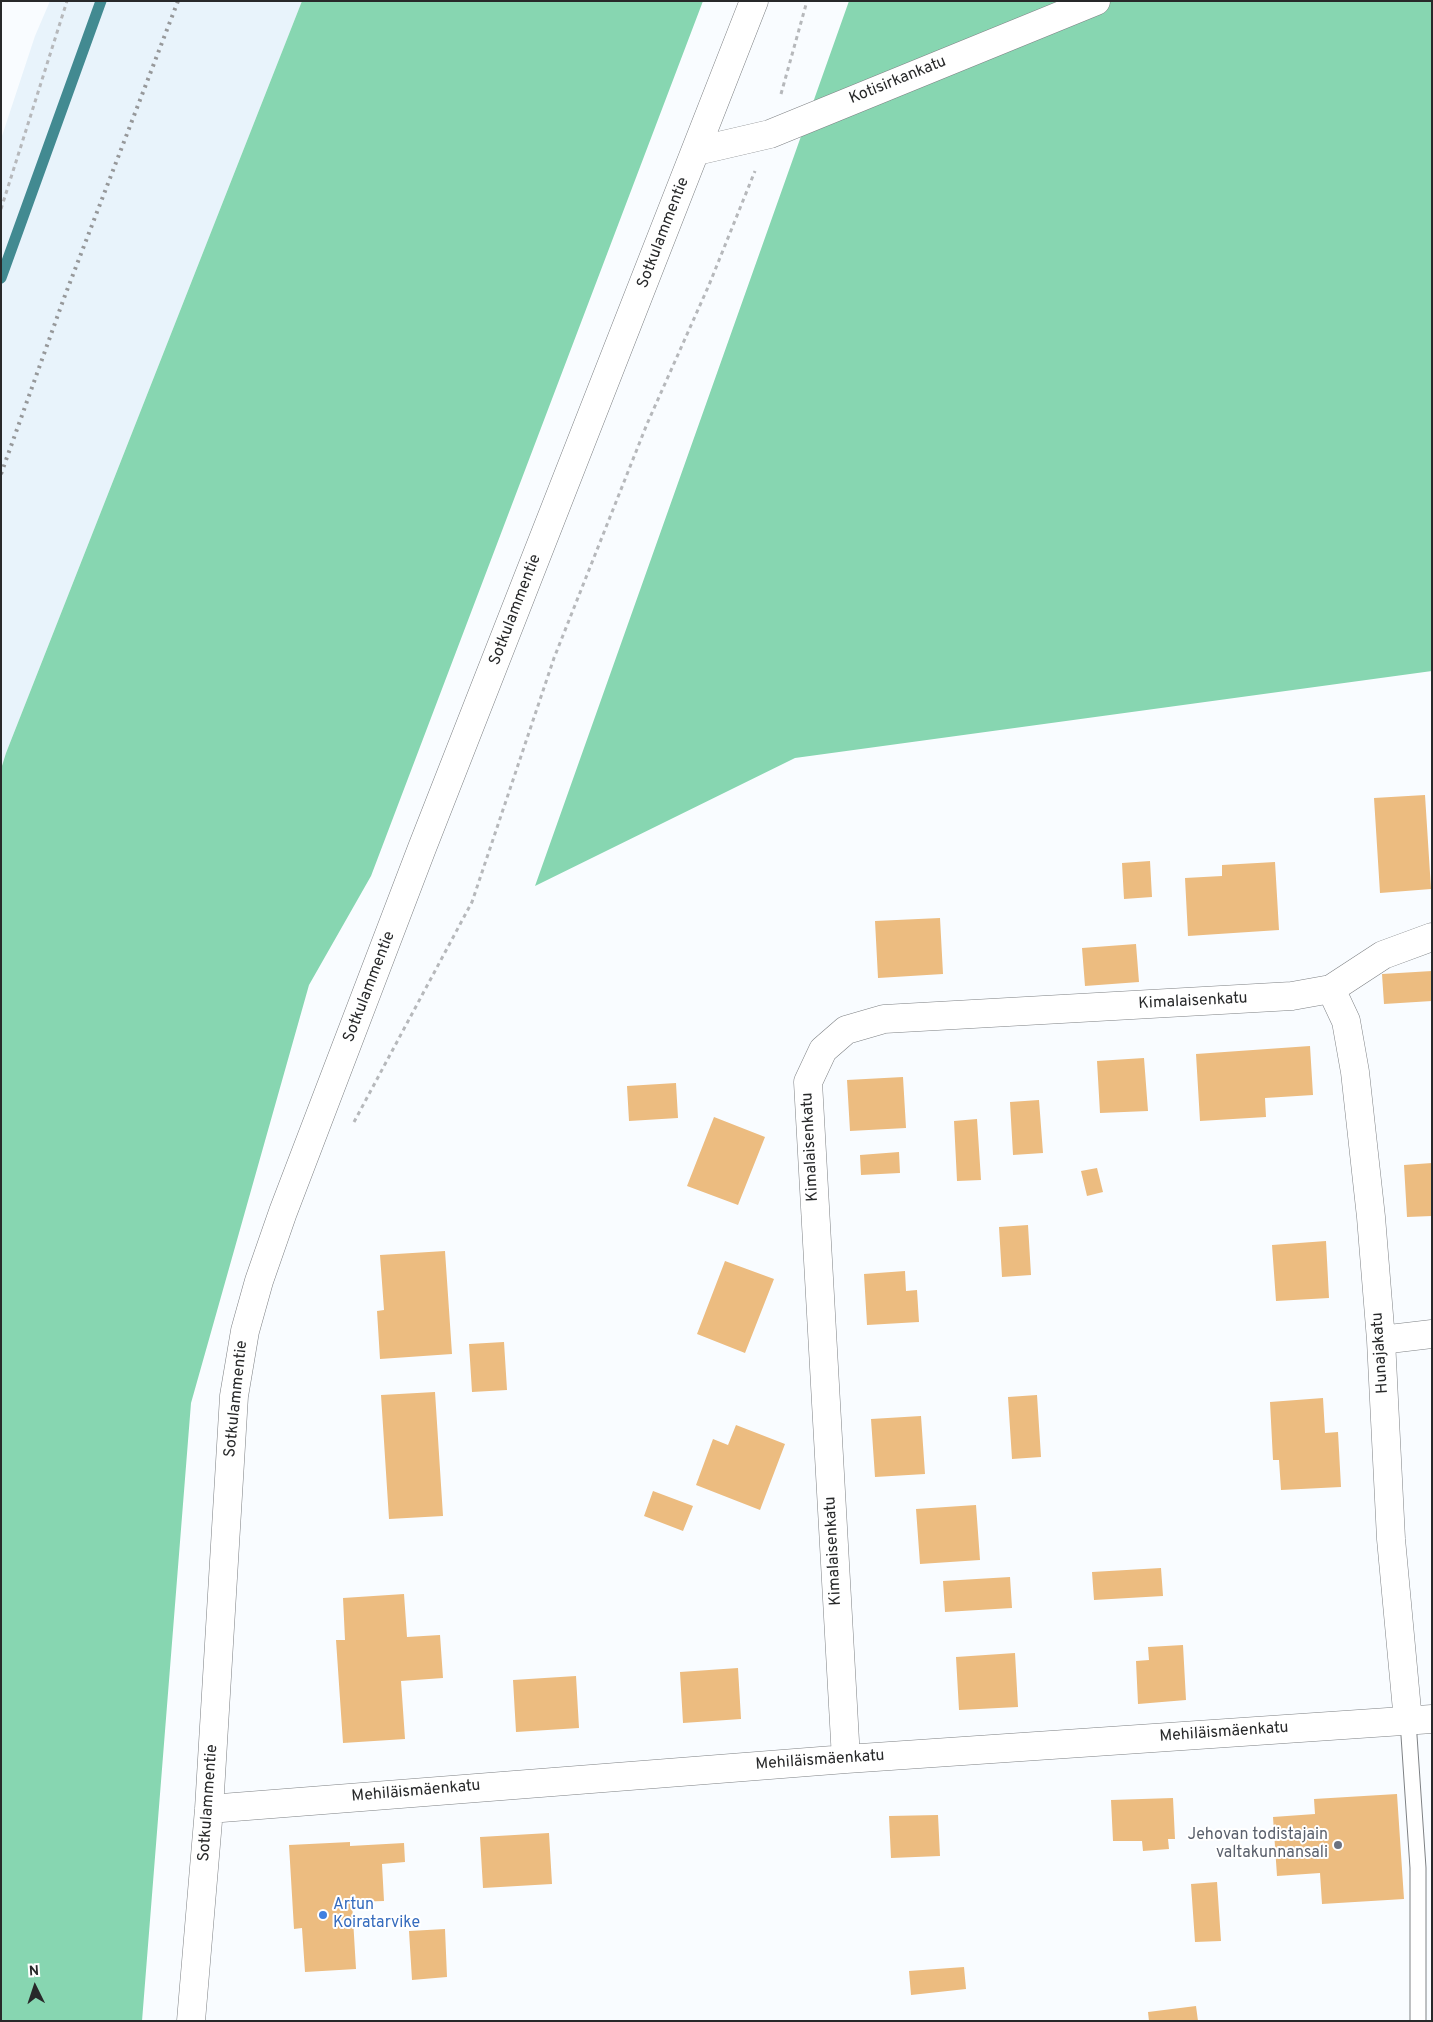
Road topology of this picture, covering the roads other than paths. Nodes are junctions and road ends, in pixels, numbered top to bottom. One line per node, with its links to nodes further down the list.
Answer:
1 (754, 1): 3 (street, Sotkulammentie)
2 (1096, 1): 3 (street, Kotisirkankatu)
3 (696, 151): 10 (street, Sotkulammentie)
4 (1432, 937): 5 (street, Kimalaisenkatu)
5 (1331, 989): 7 (street, Hunajakatu); 9 (street, Kimalaisenkatu)
6 (1432, 1334): 7 (street)
7 (1381, 1340): 8 (street, Hunajakatu)
8 (1420, 1720): 9 (street, Mehiläismäenkatu); 12 (lane)
9 (846, 1759): 10 (street, Mehiläismäenkatu)
10 (209, 1809): 11 (street, Sotkulammentie)
11 (191, 2021)
12 (1418, 2021)

